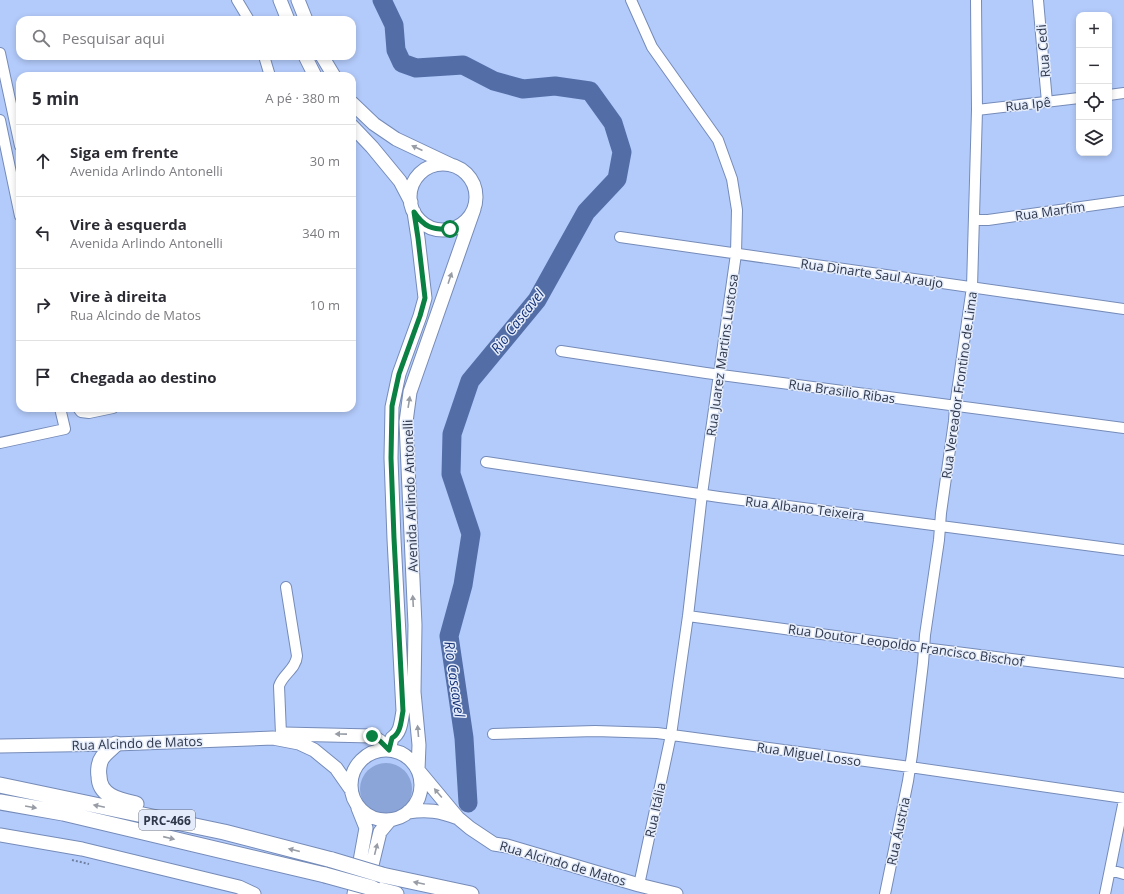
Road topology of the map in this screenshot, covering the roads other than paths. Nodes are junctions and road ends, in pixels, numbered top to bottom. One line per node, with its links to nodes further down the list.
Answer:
1 (237, 0): 7 (street)
2 (280, 0): 8 (main road)
3 (298, 0): 9 (main road)
4 (631, 0): 34 (street, Rua Juarez Martins Lustosa)
5 (976, 0): 22 (street, Rua Vereador Frontino de Lima)
6 (1038, 0): 20 (street, Rua Cedi)
7 (247, 16)
8 (286, 16)
9 (304, 16)
10 (0, 53): 24 (street)
11 (265, 60): 14 (street)
12 (307, 60): 15 (main road)
13 (324, 60): 16 (main road)
14 (269, 72)
15 (313, 72)
16 (332, 72)
17 (1124, 93): 18 (street)
18 (1112, 95)
19 (1076, 98): 20 (street, Rua Ipê)
20 (1047, 102): 22 (street, Rua Ipê)
21 (356, 107): 27 (main road, Avenida Arlindo Antonelli, one-way to 21)
22 (978, 110): 32 (street, Rua Vereador Frontino de Lima)
23 (0, 120): 26 (street)
24 (16, 127)
25 (356, 130): 30 (main road, Avenida Arlindo Antonelli)
26 (4, 154): 28 (street)
27 (452, 166): 30 (main road, Avenida Arlindo Antonelli); 31 (main road, Avenida Arlindo Antonelli)
28 (16, 200)
29 (1124, 200): 32 (street, Rua Marfim)
30 (412, 207): 31 (main road, Avenida Arlindo Antonelli); 58 (main road, Avenida Arlindo Antonelli)
31 (474, 209): 60 (main road, Avenida Arlindo Antonelli, one-way to 31)
32 (975, 220): 35 (street, Rua Vereador Frontino de Lima)
33 (620, 237): 34 (street, Rua Dinarte Saul Araujo)
34 (736, 254): 35 (street, Rua Dinarte Saul Araujo); 38 (street, Rua Juarez Martins Lustosa)
35 (972, 288): 36 (street, Rua Dinarte Saul Araujo); 39 (street, Rua Vereador Frontino de Lima)
36 (1124, 309)
37 (561, 351): 38 (street, Rua Brasilio Ribas)
38 (719, 374): 39 (street, Rua Brasilio Ribas); 46 (street, Rua Juarez Martins Lustosa)
39 (955, 406): 43 (street, Rua Brasilio Ribas); 47 (street, Rua Vereador Frontino de Lima)
40 (61, 412): 44 (street)
41 (81, 412): 42 (street)
42 (95, 412)
43 (1124, 428)
44 (0, 443)
45 (486, 462): 46 (street, Rua Albano Teixeira)
46 (702, 494): 47 (street, Rua Albano Teixeira); 50 (street, Rua Juarez Martins Lustosa)
47 (940, 526): 48 (street, Rua Albano Teixeira); 51 (street, Rua Vereador Frontino de Lima)
48 (1124, 550)
49 (286, 587): 55 (street)
50 (688, 616): 51 (street, Rua Doutor Leopoldo Francisco Bischof); 54 (street, Rua Juarez Martins Lustosa)
51 (924, 648): 52 (street, Rua Doutor Leopoldo Francisco Bischof); 59 (street, Rua Vereador Frontino de Lima)
52 (1124, 673)
53 (492, 734): 54 (street, Rua Miguel Losso)
54 (671, 735): 59 (street, Rua Miguel Losso); 73 (street, Rua Itália)
55 (277, 736): 56 (main road, Rua Alcindo de Matos); 58 (main road, Rua Alcindo de Matos, one-way to 55); 62 (main road, Rua Alcindo de Matos)
56 (116, 744): 57 (main road, Rua Alcindo de Matos); 69 (highway)
57 (0, 746)
58 (389, 750): 60 (main road); 62 (main road)
59 (910, 767): 63 (street, Rua Miguel Losso); 80 (street, Rua Áustria)
60 (418, 770): 66 (main road); 67 (main road, Rua Alcindo de Matos, one-way to 60)
61 (0, 785): 69 (highway, PRC-466, one-way to 61)
62 (350, 788): 65 (main road)
63 (1124, 799): 71 (street)
64 (0, 802): 74 (highway, PRC-466, one-way to 74, bridge)
65 (356, 805): 68 (main road); 76 (main road)
66 (408, 812): 67 (main road, Rua Alcindo de Matos); 68 (main road)
67 (458, 818): 73 (main road, Rua Alcindo de Matos)
68 (390, 820): 74 (main road, one-way to 68)
69 (224, 832): 78 (highway, PRC-466, one-way to 69, bridge)
70 (0, 835): 75 (main road)
71 (1110, 870): 72 (street); 81 (street)
72 (1124, 874)
73 (639, 885): 79 (main road, Rua Alcindo de Matos)
74 (368, 891): 77 (highway, PRC-466)
75 (254, 894)
76 (354, 894)
77 (396, 894)
78 (471, 894)
79 (676, 894)
80 (885, 894)
81 (1105, 894)

